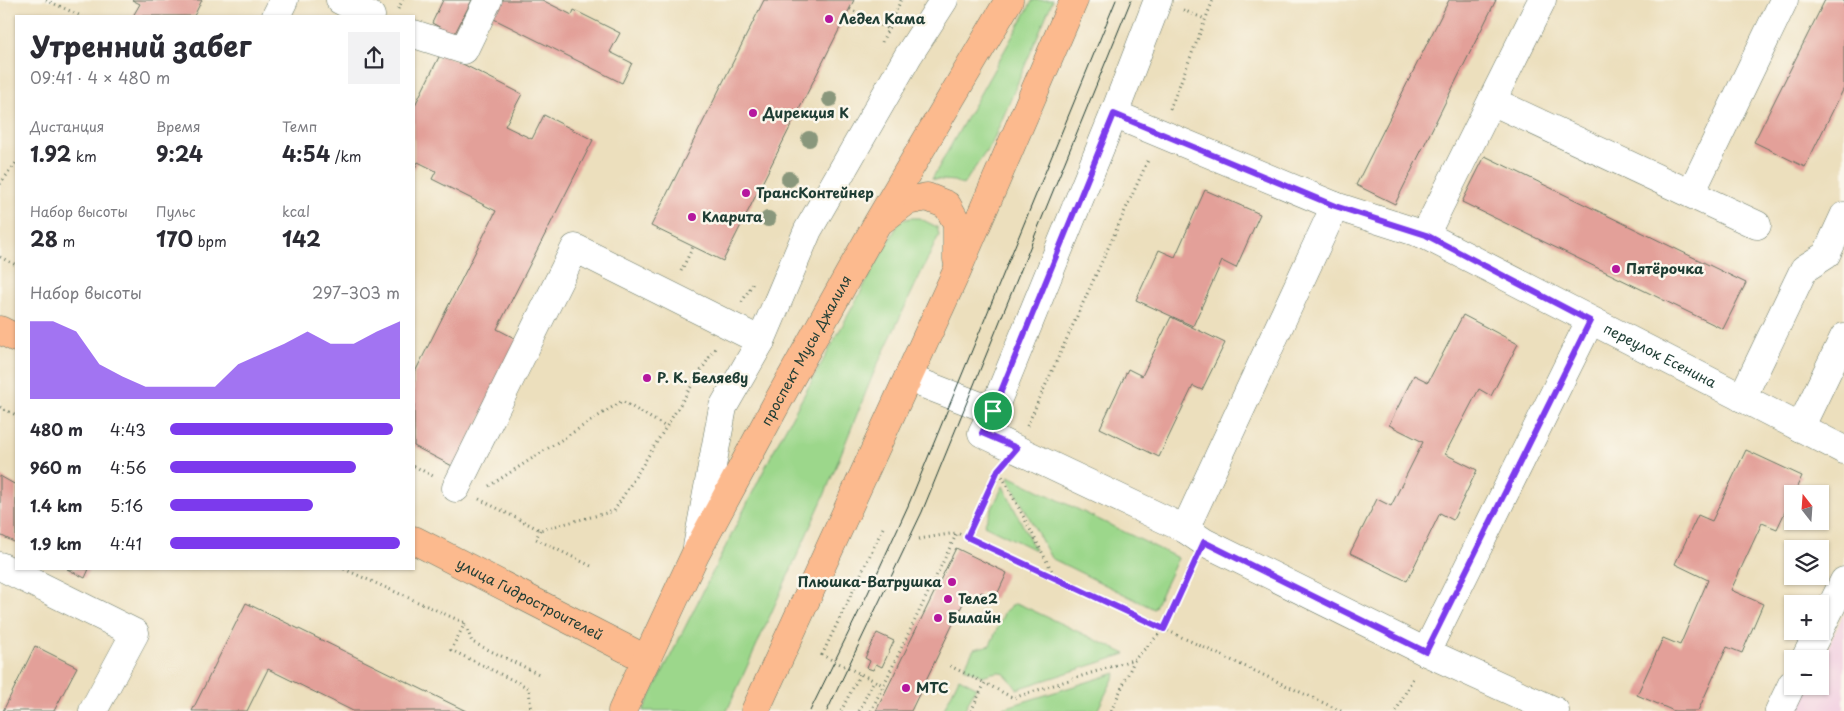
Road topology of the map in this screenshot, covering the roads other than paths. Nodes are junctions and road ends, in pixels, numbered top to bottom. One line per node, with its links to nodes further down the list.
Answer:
1 (284, 0): 10 (street)
2 (340, 0): 11 (street)
3 (488, 0): 12 (street)
4 (944, 0): 26 (street)
5 (1010, 0): 18 (main road, проспект Мусы Джалиля)
6 (1074, 0): 21 (main road)
7 (1542, 0): 13 (street)
8 (1784, 0): 15 (street)
9 (1168, 4): 14 (street)
10 (276, 15)
11 (369, 15)
12 (415, 34)
13 (1492, 102): 15 (street); 20 (street)
14 (1114, 114): 16 (street, переулок Есенина); 29 (street)
15 (1691, 193): 19 (street)
16 (1335, 206): 20 (street, переулок Есенина); 33 (street)
17 (1844, 216): 28 (street)
18 (878, 222): 21 (main road); 35 (main road, проспект Мусы Джалиля)
19 (1757, 225)
20 (1426, 235): 22 (street, переулок Есенина)
21 (956, 273): 27 (main road)
22 (1590, 321): 28 (street, переулок Есенина); 39 (street)
23 (0, 330): 25 (main road)
24 (1844, 337): 30 (street)
25 (15, 338)
26 (760, 341): 32 (street); 35 (street)
27 (908, 378): 29 (street); 44 (main road)
28 (1742, 398): 30 (street, переулок Есенина)
29 (988, 422): 33 (street)
30 (1800, 428): 31 (street, переулок Есенина)
31 (1844, 450)
32 (470, 492)
33 (1194, 535): 39 (street)
34 (415, 541): 40 (main road, улица Гидростроителей)
35 (695, 556): 40 (main road, проспект Мусы Джалиля)
36 (0, 566): 42 (street)
37 (1844, 580): 38 (street)
38 (1829, 610)
39 (1426, 652): 45 (street)
40 (646, 658): 43 (main road, проспект Мусы Джалиля)
41 (1787, 695): 46 (street)
42 (93, 711)
43 (622, 711)
44 (755, 711)
45 (1555, 711)
46 (1779, 711)

